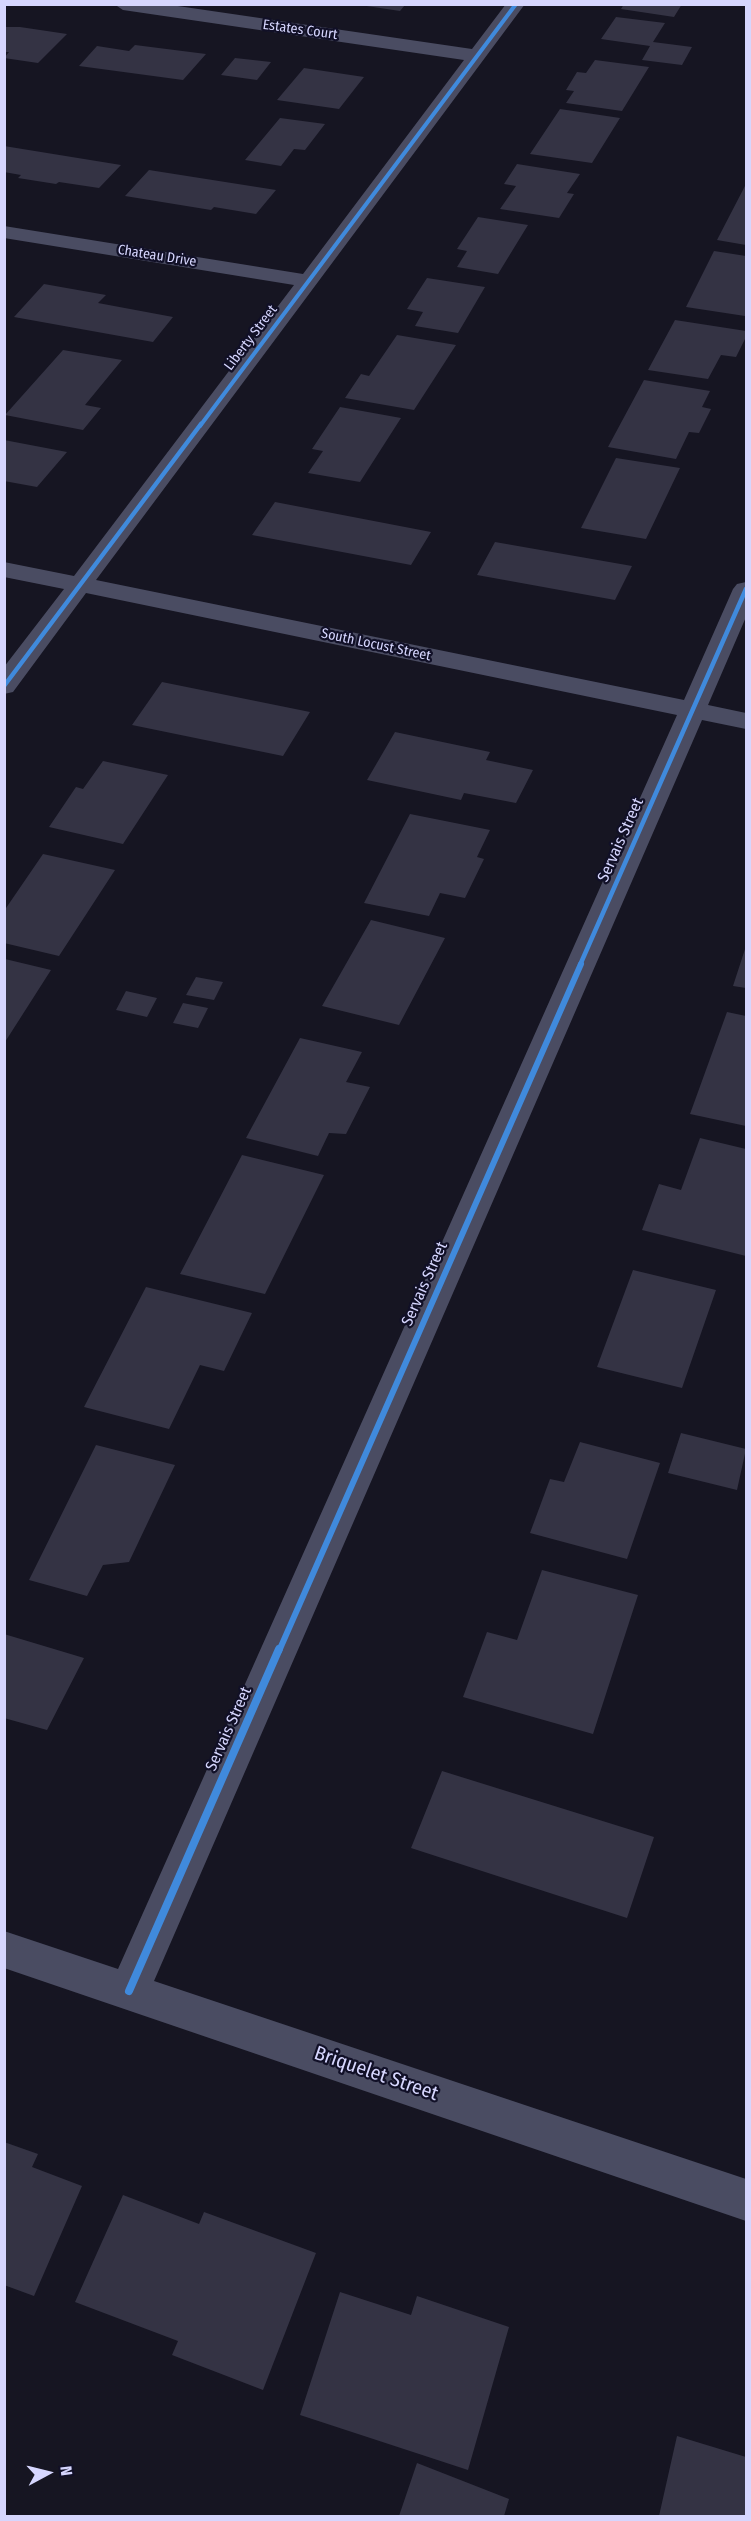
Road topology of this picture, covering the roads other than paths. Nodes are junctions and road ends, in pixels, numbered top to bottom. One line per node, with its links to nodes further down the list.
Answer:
1 (123, 4): 3 (street, Estates Court)
2 (516, 4): 3 (street, Liberty Street)
3 (478, 56): 5 (street, Liberty Street)
4 (4, 232): 5 (street, Chateau Drive)
5 (309, 281): 7 (street, Liberty Street)
6 (4, 569): 7 (street, South Locust Street)
7 (81, 584): 9 (street, Liberty Street); 10 (street, South Locust Street)
8 (747, 589): 10 (street, Servais Street)
9 (4, 686)
10 (693, 710): 11 (street, South Locust Street); 13 (street, Servais Street)
11 (747, 721)
12 (4, 1949): 13 (street, Briquelet Street)
13 (129, 1991): 14 (street, Briquelet Street)
14 (747, 2200)

